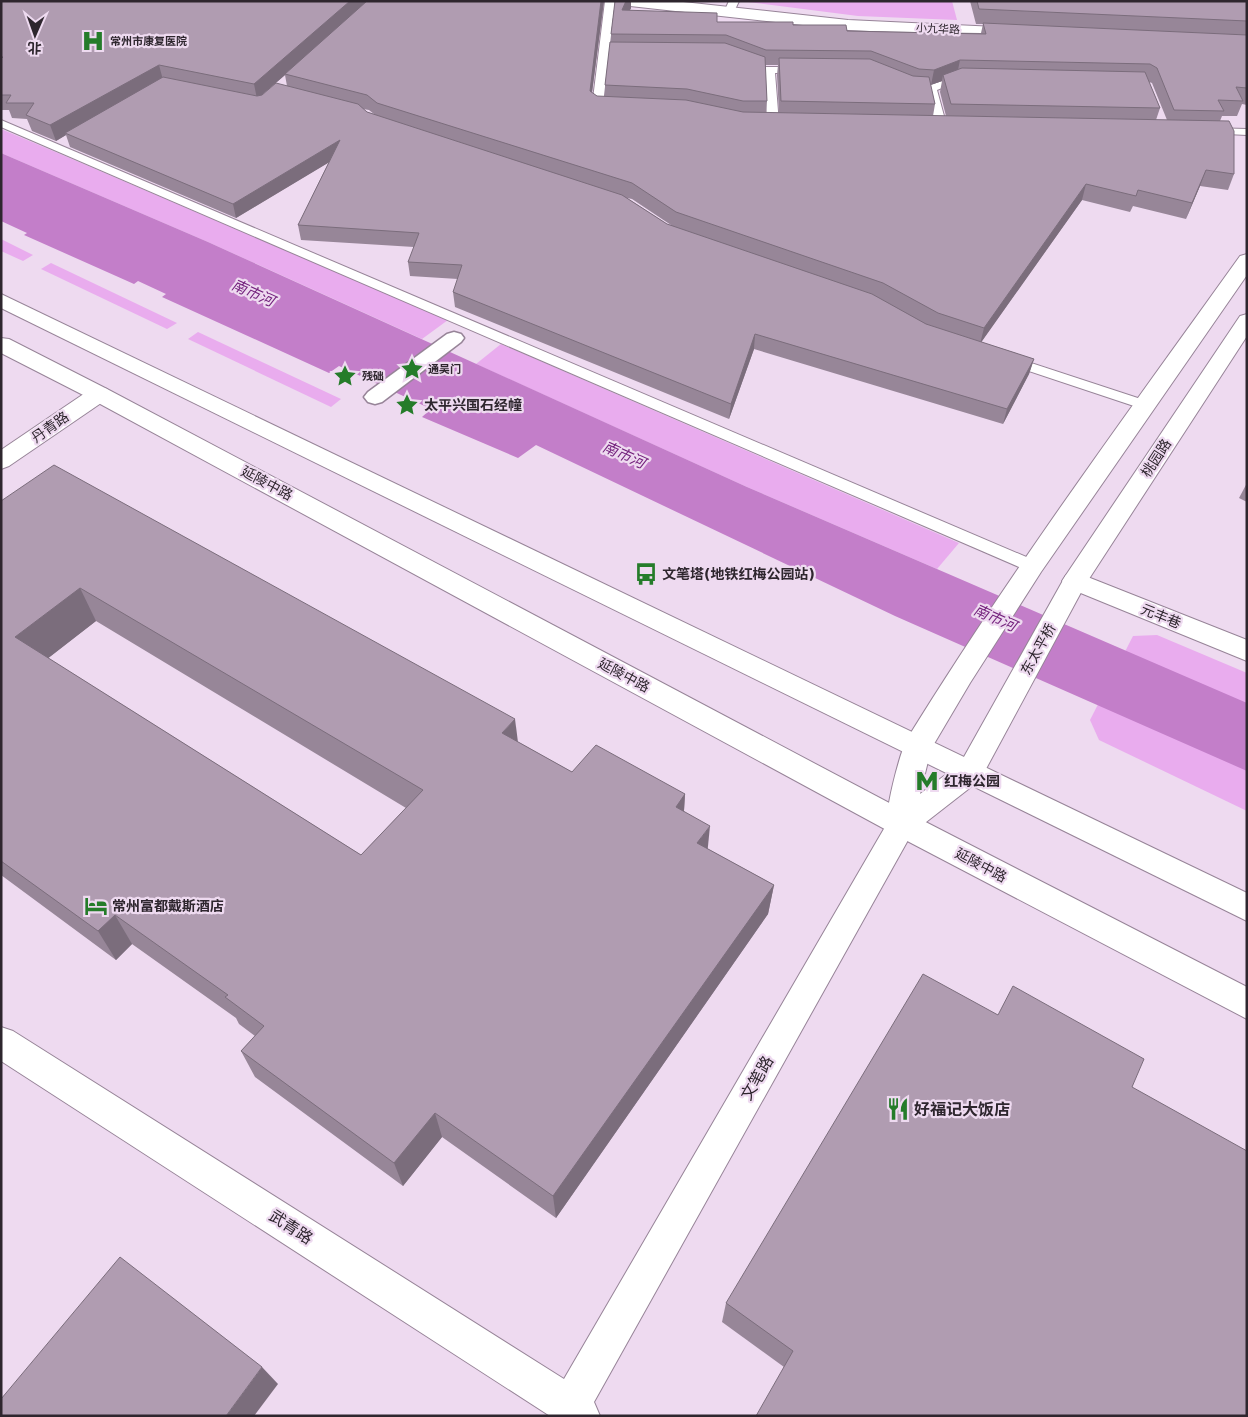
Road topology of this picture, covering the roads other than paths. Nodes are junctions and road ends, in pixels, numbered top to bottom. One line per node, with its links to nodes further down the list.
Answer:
1 (610, 1): 11 (lane)
2 (630, 1): 3 (main road, 小九华路)
3 (731, 7): 4 (main road, 小九华路)
4 (1038, 34)
5 (732, 58): 6 (lane)
6 (770, 70): 7 (lane); 13 (lane)
7 (810, 70)
8 (977, 80): 10 (lane)
9 (896, 82): 10 (lane)
10 (932, 90): 14 (lane)
11 (617, 108)
12 (1, 123): 27 (lane)
13 (774, 124)
14 (941, 127)
15 (1201, 131): 16 (lane)
16 (1247, 132)
17 (1247, 260): 25 (main road)
18 (1, 300): 30 (main road)
19 (1247, 320): 28 (main road, 桃园路)
20 (454, 338): 24 (street)
21 (1, 344): 23 (main road, 延陵中路)
22 (995, 355): 25 (lane)
23 (99, 394): 26 (main road, 丹青路); 32 (main road, 延陵中路)
24 (374, 397)
25 (1145, 405): 27 (main road)
26 (1, 461)
27 (1027, 573): 30 (main road)
28 (1071, 589): 29 (main road, 元丰巷); 31 (main road, 东太平桥)
29 (1247, 651)
30 (917, 747): 31 (main road); 32 (main road)
31 (970, 772): 32 (main road, 文笔路); 33 (main road)
32 (902, 824): 34 (main road, 延陵中路); 36 (main road, 文笔路)
33 (1247, 908)
34 (1247, 1004)
35 (1, 1042): 36 (main road, 武青路)
36 (575, 1411)

